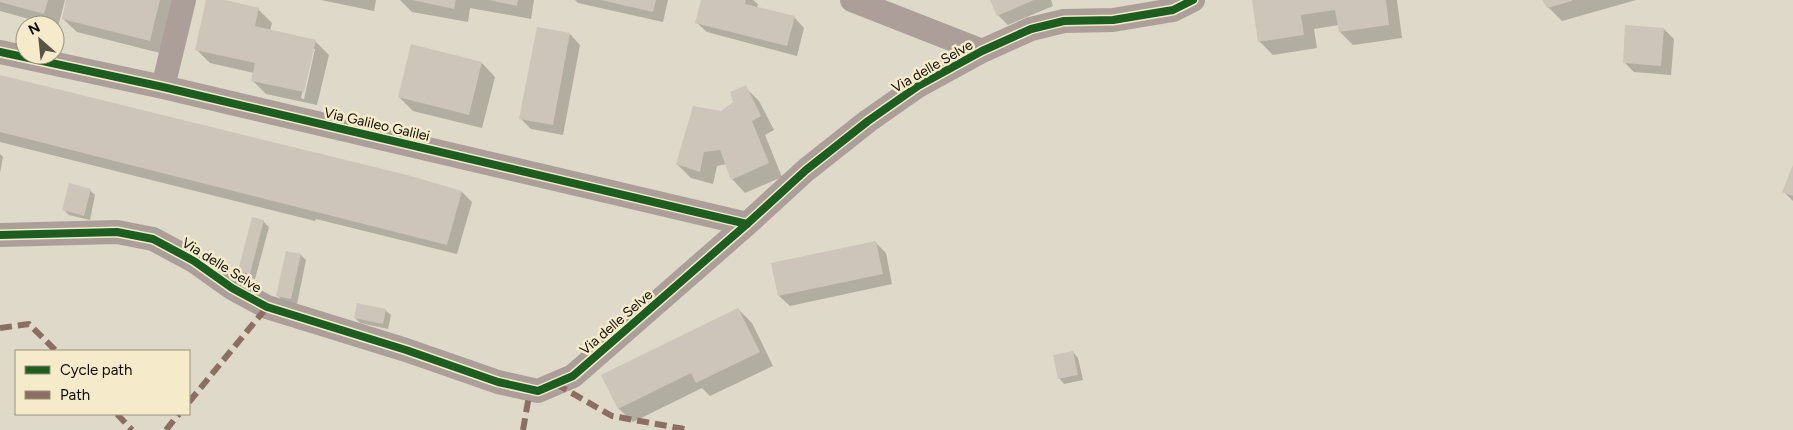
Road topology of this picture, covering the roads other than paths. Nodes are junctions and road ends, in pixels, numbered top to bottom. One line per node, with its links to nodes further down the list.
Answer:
1 (184, 0): 6 (street)
2 (852, 0): 5 (street)
3 (1193, 0): 5 (street, Via delle Selve)
4 (0, 52): 6 (street, Via Galileo Galilei)
5 (982, 52): 7 (street, Via delle Selve)
6 (163, 87): 7 (street, Via Galileo Galilei)
7 (747, 224): 8 (street, Via delle Selve)
8 (0, 235)

